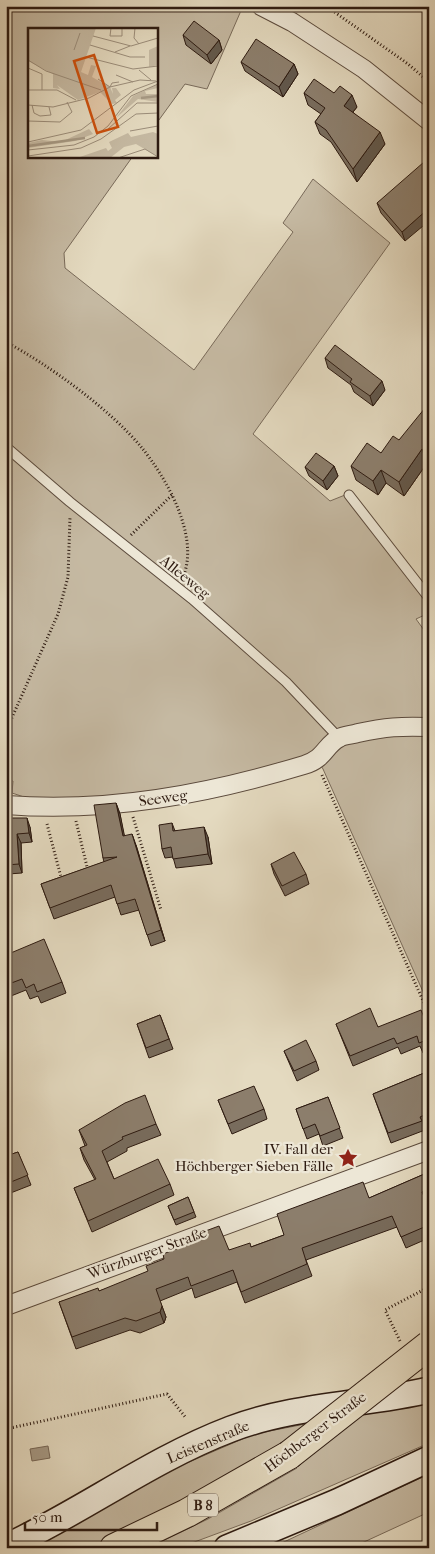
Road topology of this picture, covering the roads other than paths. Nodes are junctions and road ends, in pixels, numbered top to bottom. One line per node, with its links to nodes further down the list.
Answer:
1 (261, 6): 2 (street)
2 (429, 121)
3 (6, 447): 7 (lane, Alleeweg)
4 (350, 495): 5 (lane)
5 (429, 598)
6 (429, 727): 7 (street)
7 (339, 738): 8 (street, Seeweg)
8 (6, 804)
9 (429, 1150): 10 (street, Würzburger Straße)
10 (6, 1306)
11 (429, 1345): 15 (main road, Höchberger Straße / B 8, bridge)
12 (429, 1390): 14 (main road, Leistenstraße)
13 (429, 1460): 16 (main road)
14 (6, 1547)
15 (114, 1548)
16 (227, 1548)

